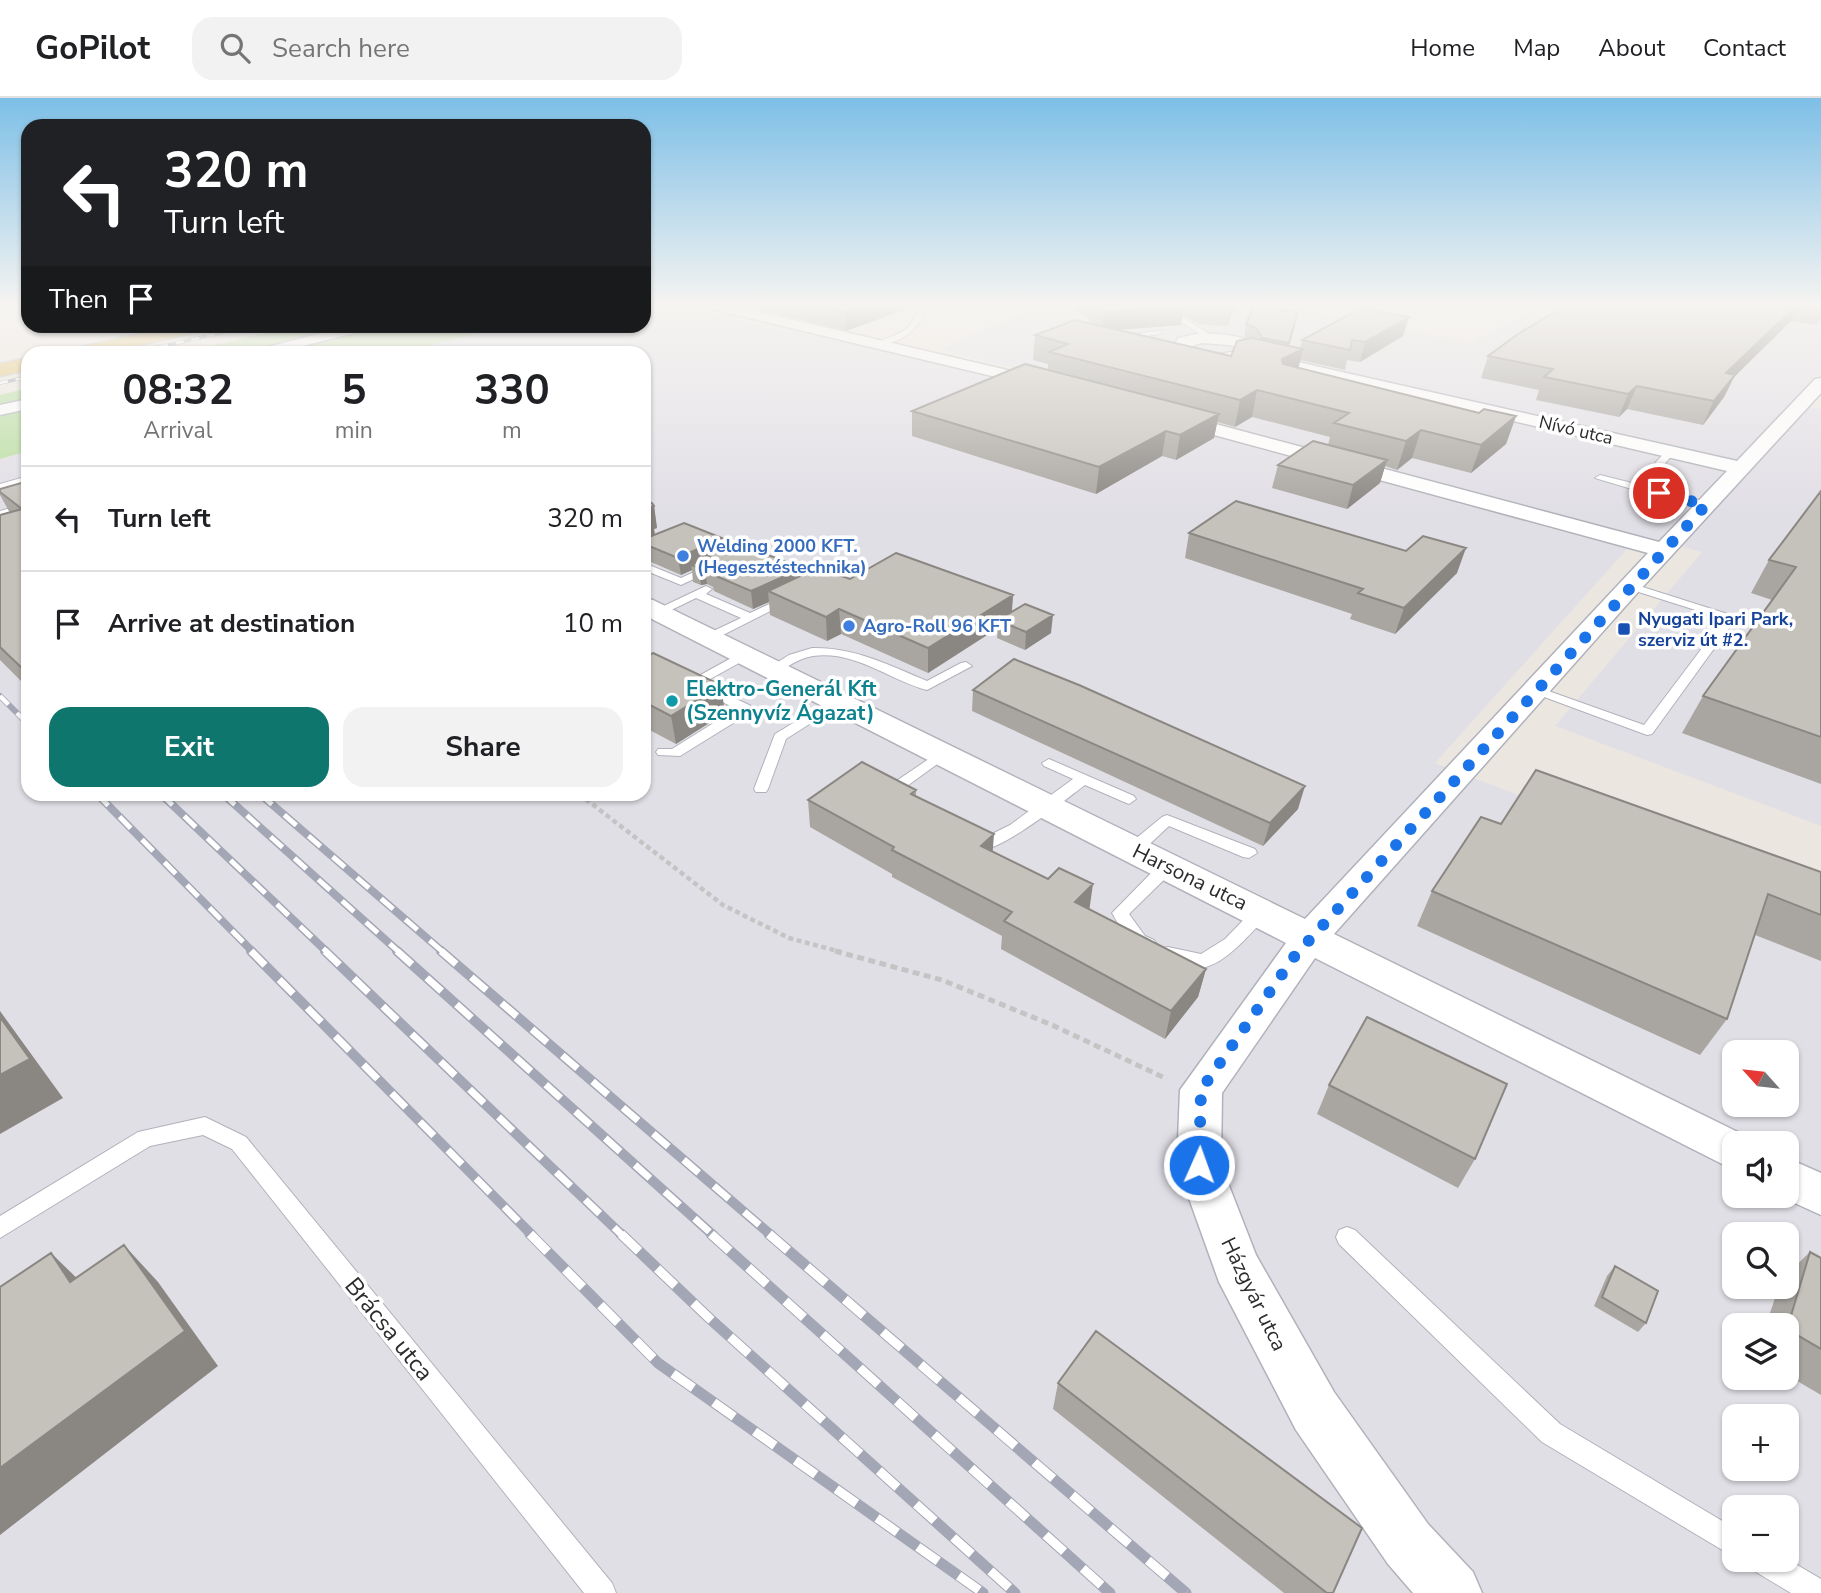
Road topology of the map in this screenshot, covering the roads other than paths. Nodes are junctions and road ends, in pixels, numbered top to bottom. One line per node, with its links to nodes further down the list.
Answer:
1 (1004, 373): 4 (street)
2 (1306, 373): 6 (street, Nívó utca)
3 (1821, 383): 11 (street)
4 (1061, 388)
5 (21, 406): 7 (street)
6 (1481, 408): 9 (lane); 10 (street, Nívó utca)
7 (0, 410)
8 (1155, 414): 19 (street)
9 (1466, 420)
10 (1670, 452): 11 (street, Nívó utca); 15 (lane)
11 (1742, 468): 16 (street)
12 (1600, 478): 15 (lane)
13 (21, 481): 14 (lane)
14 (0, 487)
15 (1638, 488): 16 (lane)
16 (1706, 505): 19 (street)
17 (21, 508): 18 (lane)
18 (0, 514)
19 (1663, 550): 22 (street)
20 (724, 561): 21 (lane)
21 (651, 569)
22 (1630, 586): 30 (street); 30 (lane)
23 (795, 596): 25 (lane)
24 (651, 609): 25 (lane); 26 (street, Harsona utca)
25 (751, 618): 26 (lane)
26 (709, 638): 27 (street, Harsona utca)
27 (744, 655): 29 (street, Harsona utca); 32 (lane)
28 (966, 666): 29 (lane)
29 (772, 669): 31 (street, Harsona utca)
30 (1535, 691): 45 (street)
31 (836, 701): 33 (street, Harsona utca); 36 (lane)
32 (663, 752)
33 (943, 754): 37 (lane); 39 (street, Harsona utca)
34 (1048, 763): 35 (lane)
35 (1083, 779): 38 (lane); 39 (lane)
36 (761, 789)
37 (891, 791)
38 (1129, 799)
39 (1048, 806): 40 (lane); 41 (street, Harsona utca)
40 (982, 846)
41 (1134, 849): 42 (lane); 43 (street, Harsona utca)
42 (1249, 853)
43 (1168, 866): 44 (street, Harsona utca); 44 (lane)
44 (1261, 912): 45 (street, Harsona utca)
45 (1310, 937): 46 (street, Harsona utca); 54 (street, Házgyár utca)
46 (1722, 1145)
47 (1799, 1184): 48 (street)
48 (1821, 1195)
49 (0, 1228): 53 (lane, Brácsa utca)
50 (1347, 1237): 51 (lane)
51 (1722, 1536)
52 (1782, 1572): 55 (lane)
53 (602, 1593)
54 (1452, 1593)
55 (1817, 1593)

